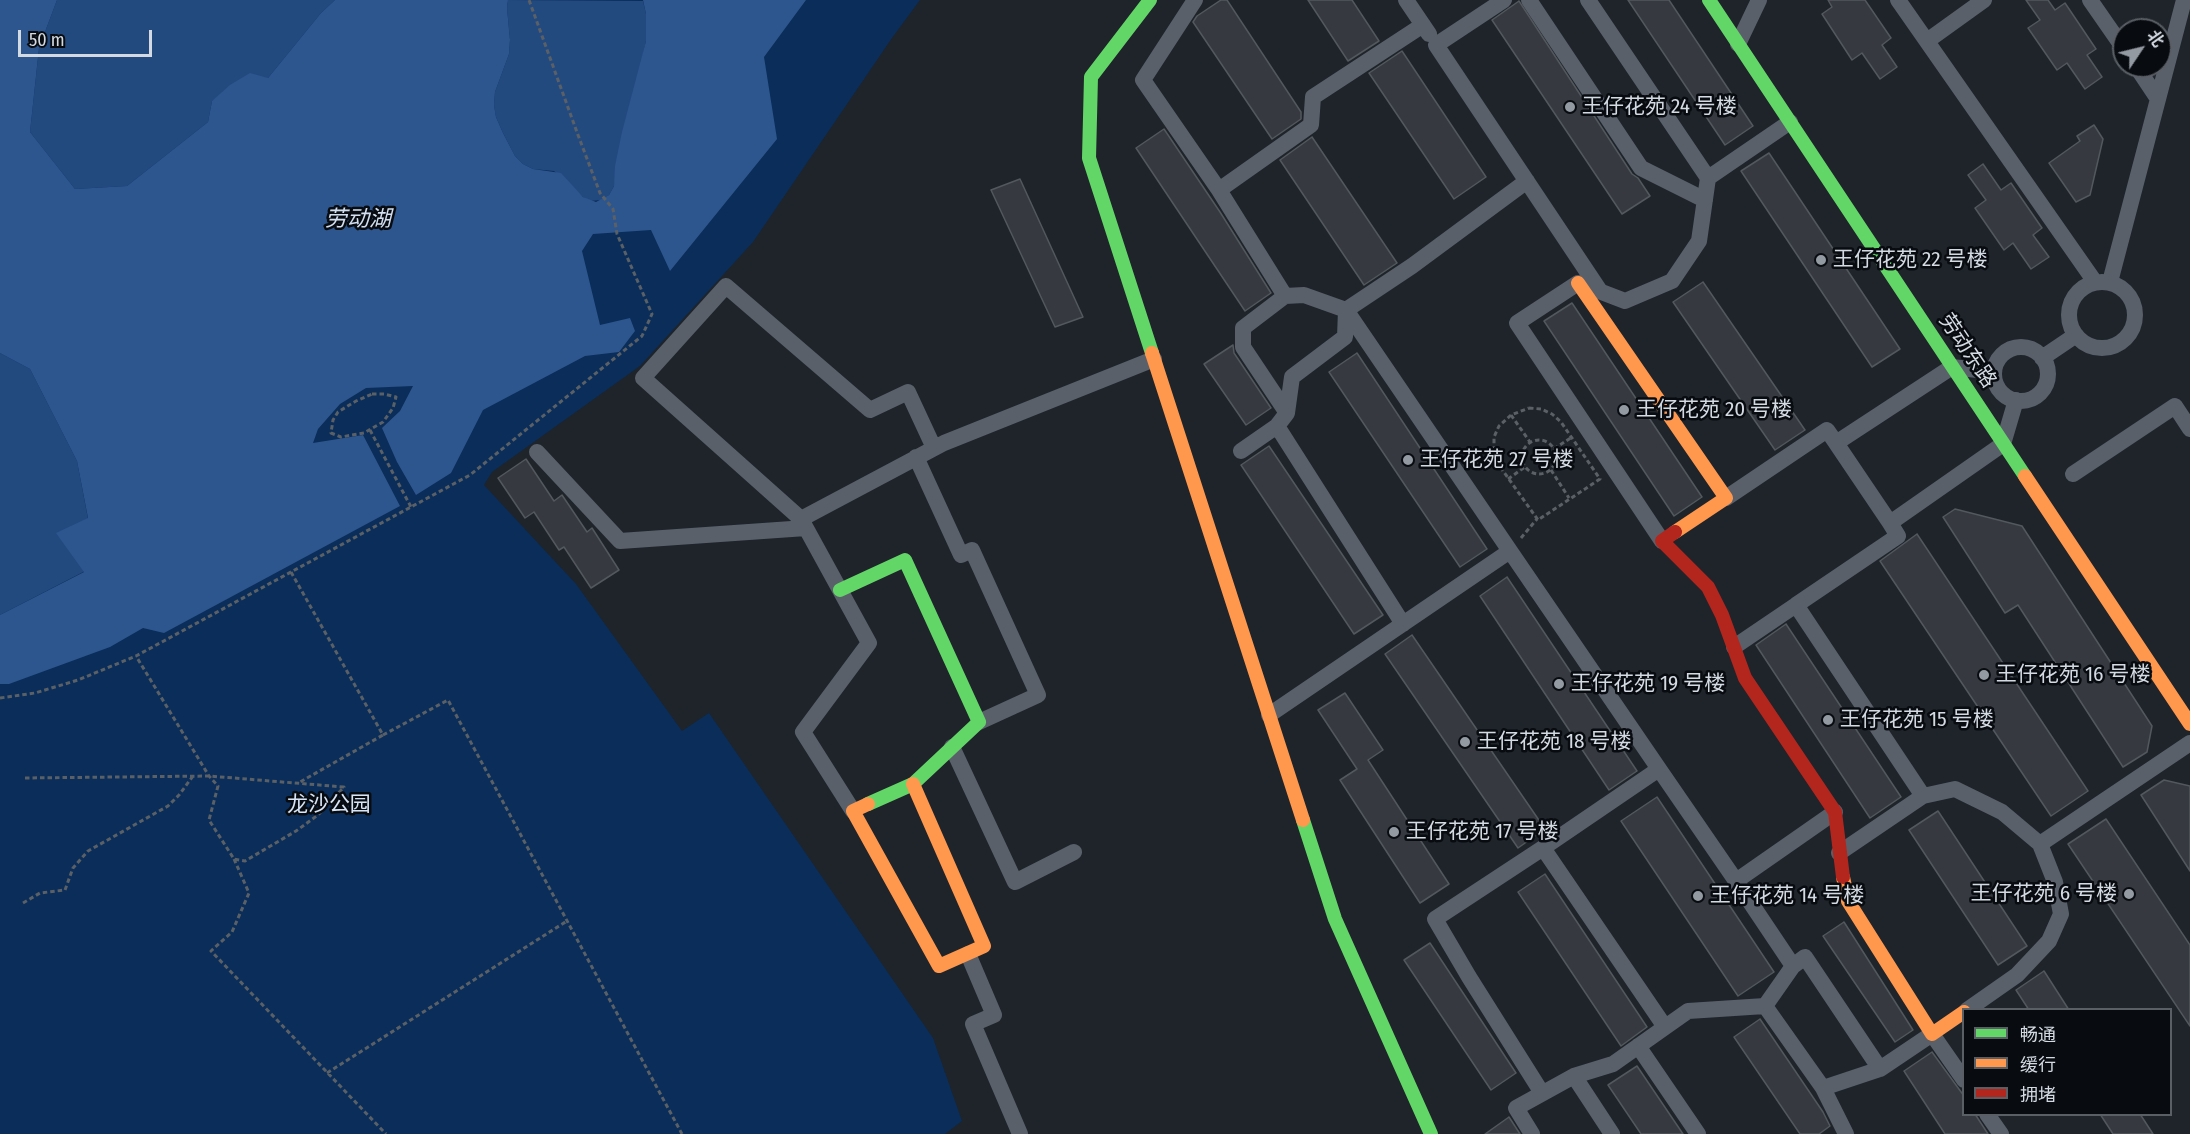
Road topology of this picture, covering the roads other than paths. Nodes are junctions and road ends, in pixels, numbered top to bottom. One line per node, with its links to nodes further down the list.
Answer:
1 (1150, 0): 32 (street)
2 (1195, 0): 23 (street)
3 (1407, 0): 13 (street)
4 (1504, 0): 17 (street)
5 (1529, 0): 24 (street)
6 (1588, 0): 21 (street)
7 (1709, 0): 16 (street, 劳动东路)
8 (1759, 0): 16 (street)
9 (1898, 0): 15 (street)
10 (1984, 0): 15 (street)
11 (2090, 0): 14 (street)
12 (2184, 0): 19 (street)
13 (1423, 26): 17 (street); 23 (street)
14 (2112, 32)
15 (1927, 41): 25 (street)
16 (1738, 44): 20 (street, 劳动东路)
17 (1436, 45): 22 (street)
18 (2144, 78): 19 (street)
19 (2158, 99): 25 (street)
20 (1790, 122): 21 (street); 33 (street, 劳动东路)
21 (1708, 178): 24 (street)
22 (1527, 182): 27 (street); 29 (street)
23 (1219, 190): 28 (street)
24 (1705, 200): 27 (street)
25 (2102, 282): 30 (street); 30 (street)
26 (1578, 283): 27 (street); 46 (street); 49 (street)
27 (1600, 291)
28 (1285, 296): 29 (street); 36 (street)
29 (1346, 310): 36 (street); 50 (street)
30 (2076, 335): 31 (street)
31 (2042, 357): 34 (street); 35 (street)
32 (1154, 359): 41 (street); 55 (street)
33 (1952, 367): 34 (street); 39 (street); 40 (street, 劳动东路)
34 (1994, 372): 35 (street)
35 (2016, 400): 40 (street)
36 (1287, 413): 37 (street)
37 (1277, 426): 42 (street); 53 (street)
38 (2190, 429): 45 (street)
39 (1836, 443): 46 (street); 47 (street)
40 (2003, 444): 47 (street); 57 (street, 劳动东路)
41 (934, 448): 44 (street); 48 (street)
42 (1241, 451)
43 (537, 452): 48 (street)
44 (916, 457): 48 (street); 56 (street)
45 (2073, 474)
46 (1726, 498): 49 (street)
47 (1890, 523): 52 (street)
48 (804, 524): 51 (street)
49 (1662, 541): 54 (street)
50 (1510, 551): 53 (street); 60 (street)
51 (840, 590): 56 (street); 63 (street)
52 (1796, 605): 54 (street); 62 (street)
53 (1403, 624): 55 (street)
54 (1734, 647): 64 (street)
55 (1269, 715): 86 (street)
56 (979, 722): 59 (street)
57 (2190, 724)
58 (2190, 743): 65 (street)
59 (952, 747): 61 (street); 67 (street)
60 (1659, 769): 66 (street); 69 (street)
61 (913, 784): 63 (street); 70 (street)
62 (1923, 796): 65 (street); 68 (street)
63 (853, 811): 70 (street)
64 (1835, 812): 68 (street); 69 (street)
65 (2040, 844): 73 (street)
66 (1543, 848): 75 (street); 82 (street)
67 (1074, 852)
68 (1839, 853): 76 (street)
69 (1736, 881): 71 (street)
70 (968, 954): 85 (street)
71 (1793, 966): 72 (street); 78 (street)
72 (1765, 1006): 75 (street); 81 (street)
73 (1969, 1008)
74 (1962, 1013): 76 (street)
75 (1665, 1028): 77 (street)
76 (1932, 1034): 78 (street); 80 (street)
77 (1638, 1046): 79 (street); 89 (street)
78 (1880, 1068): 81 (street)
79 (1574, 1076): 82 (street); 88 (street)
80 (1962, 1077)
81 (1823, 1088): 84 (street)
82 (1542, 1093): 87 (street)
83 (1988, 1116): 90 (street)
84 (1842, 1133)
85 (1020, 1134)
86 (1431, 1134)
87 (1532, 1134)
88 (1612, 1134)
89 (1698, 1134)
90 (2001, 1134)

